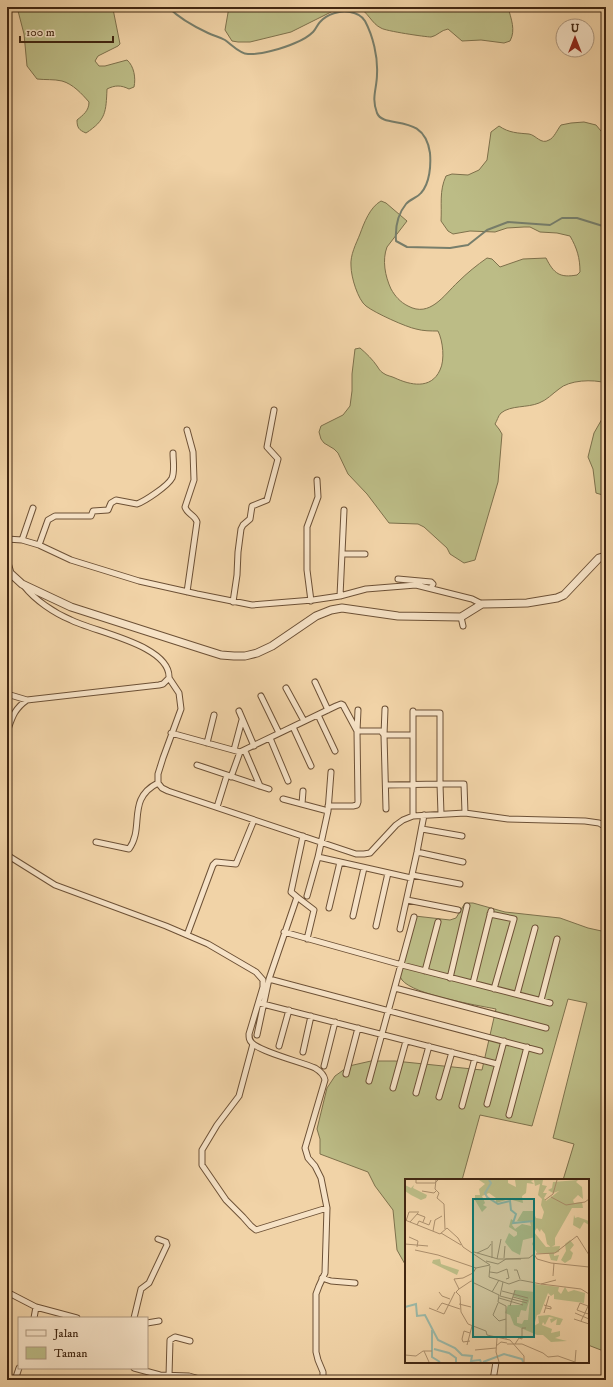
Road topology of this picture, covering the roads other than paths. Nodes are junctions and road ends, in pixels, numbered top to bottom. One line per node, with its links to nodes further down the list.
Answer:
1 (274, 410): 20 (street)
2 (187, 430): 17 (street)
3 (173, 453): 9 (street)
4 (316, 480): 19 (street)
5 (33, 508): 8 (street)
6 (344, 510): 10 (street)
7 (7, 539): 8 (street)
8 (22, 540): 9 (street)
9 (39, 545): 17 (street)
10 (342, 554): 11 (street); 18 (street)
11 (365, 554)
12 (606, 556): 21 (street)
13 (7, 563): 16 (street)
14 (398, 579): 15 (street)
15 (416, 583): 18 (street); 21 (street)
16 (22, 584): 22 (street); 24 (street)
17 (187, 592): 20 (street)
18 (340, 596): 19 (street)
19 (311, 600): 20 (street)
20 (233, 602)
21 (482, 604): 22 (street)
22 (461, 617): 23 (street)
23 (463, 626)
24 (169, 678): 29 (street); 41 (street)
25 (315, 682): 31 (street)
26 (286, 688): 37 (street)
27 (7, 694): 29 (street)
28 (261, 696): 42 (street)
29 (27, 700): 40 (street)
30 (384, 709): 43 (street)
31 (328, 710): 35 (street); 39 (street)
32 (358, 710): 39 (street)
33 (238, 711): 36 (street)
34 (214, 715): 46 (street)
35 (318, 715): 37 (street); 49 (street)
36 (242, 720): 47 (street); 48 (street)
37 (304, 721): 38 (street)
38 (293, 727): 42 (street); 52 (street)
39 (357, 731): 43 (street); 66 (street)
40 (7, 732)
41 (172, 733): 46 (street); 56 (street)
42 (279, 733): 45 (street)
43 (384, 735): 44 (street); 58 (street)
44 (413, 735): 57 (street); 59 (street)
45 (270, 738): 47 (street); 55 (street)
46 (207, 743): 48 (street)
47 (254, 746): 50 (street)
48 (234, 750): 50 (street)
49 (335, 751)
50 (242, 752): 54 (street); 60 (street)
51 (197, 765): 54 (street)
52 (311, 766)
53 (331, 772): 66 (street)
54 (229, 776): 60 (street); 65 (street)
55 (288, 781)
56 (158, 783): 65 (street); 77 (street)
57 (440, 784): 59 (street); 68 (street); 69 (street)
58 (386, 785): 59 (street); 67 (street)
59 (414, 785): 71 (street)
60 (260, 786): 61 (street)
61 (269, 789)
62 (304, 791): 64 (street)
63 (283, 799): 64 (street)
64 (302, 804): 66 (street)
65 (217, 807): 72 (street)
66 (328, 808): 78 (street)
67 (386, 809)
68 (465, 813): 69 (street); 73 (street)
69 (441, 814): 70 (street)
70 (424, 815): 71 (street); 74 (street)
71 (413, 816): 78 (street)
72 (254, 820): 75 (street); 101 (street)
73 (606, 826)
74 (422, 829): 76 (street); 79 (street)
75 (303, 836): 78 (street); 89 (street)
76 (462, 836)
77 (96, 842)
78 (321, 842): 81 (street)
79 (417, 852): 83 (street); 86 (street)
80 (7, 854): 101 (street)
81 (318, 857): 82 (street); 88 (street)
82 (340, 862): 84 (street); 92 (street)
83 (463, 862)
84 (364, 868): 85 (street); 94 (street)
85 (388, 873): 86 (street); 97 (street)
86 (411, 876): 87 (street); 90 (street)
87 (460, 884)
88 (307, 896)
89 (297, 897): 100 (street); 102 (street)
90 (407, 900): 93 (street); 99 (street)
91 (467, 906): 106 (street)
92 (329, 908)
93 (458, 910)
94 (353, 916)
95 (414, 917): 104 (street)
96 (438, 922): 105 (street)
97 (376, 926)
98 (535, 928): 111 (street)
99 (400, 930)
100 (284, 932): 102 (street); 107 (street)
101 (187, 935): 113 (street)
102 (307, 939): 104 (street)
103 (557, 939): 112 (street)
104 (402, 965): 105 (street); 109 (street)
105 (425, 971): 106 (street)
106 (450, 978): 108 (street)
107 (269, 979): 113 (street); 116 (street)
108 (473, 983): 110 (street); 110 (street)
109 (395, 988): 116 (street); 120 (street)
110 (494, 988): 111 (street)
111 (517, 994): 112 (street)
112 (541, 1000): 114 (street)
113 (261, 1003): 115 (street); 122 (street); 125 (street)
114 (550, 1003)
115 (289, 1010): 117 (street); 126 (street)
116 (389, 1011): 121 (street); 124 (street)
117 (311, 1016): 118 (street); 130 (street)
118 (335, 1022): 119 (street); 134 (street)
119 (358, 1028): 121 (street); 135 (street)
120 (546, 1028)
121 (382, 1034): 123 (street); 136 (street)
122 (256, 1035)
123 (406, 1040): 127 (street); 137 (street)
124 (504, 1041): 128 (street); 133 (street)
125 (253, 1044): 143 (street); 143 (street)
126 (279, 1046)
127 (429, 1046): 131 (street); 138 (street)
128 (527, 1047): 129 (street); 142 (street)
129 (540, 1051)
130 (303, 1052)
131 (452, 1052): 132 (street); 139 (street)
132 (475, 1058): 133 (street); 141 (street)
133 (497, 1064): 140 (street)
134 (324, 1066)
135 (346, 1074)
136 (370, 1081)
137 (393, 1088)
138 (416, 1093)
139 (439, 1097)
140 (488, 1104)
141 (462, 1106)
142 (509, 1115)
143 (327, 1208): 145 (street)
144 (158, 1239): 151 (street)
145 (322, 1278): 146 (street); 161 (street)
146 (355, 1283)
147 (7, 1292): 148 (street)
148 (36, 1307): 149 (street); 150 (street)
149 (34, 1317)
150 (74, 1317)
151 (134, 1317)
152 (159, 1321): 153 (street)
153 (148, 1324)
154 (190, 1341): 158 (street)
155 (496, 1363): 162 (street)
156 (19, 1369): 159 (street)
157 (138, 1369): 158 (street)
158 (169, 1376): 160 (street)
159 (15, 1380)
160 (203, 1380)
161 (324, 1380)
162 (493, 1380)

